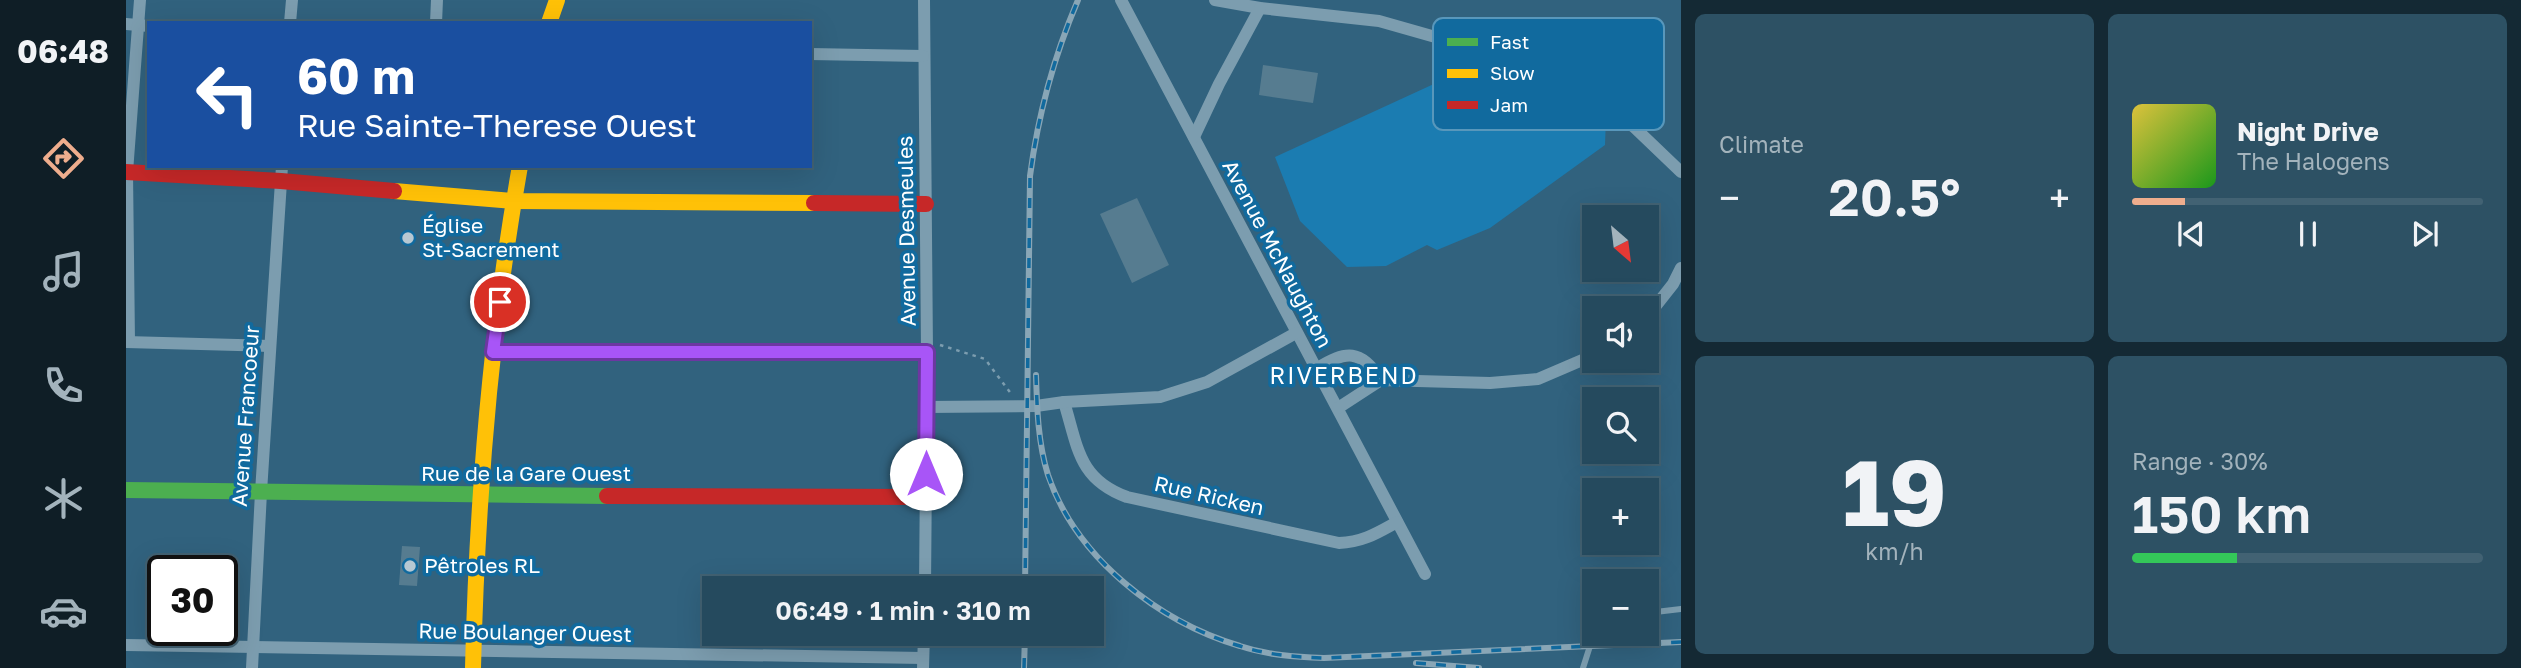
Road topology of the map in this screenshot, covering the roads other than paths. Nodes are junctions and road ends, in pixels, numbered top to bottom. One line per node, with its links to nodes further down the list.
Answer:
1 (140, 0): 12 (street)
2 (292, 0): 9 (street)
3 (437, 0): 10 (street)
4 (557, 0): 11 (street)
5 (924, 0): 15 (street, Avenue Desmeules)
6 (1121, 0): 17 (street, Avenue McNaughton)
7 (1215, 0): 8 (street)
8 (1260, 8): 13 (street); 17 (street)
9 (290, 21)
10 (436, 21)
11 (550, 21)
12 (138, 25): 19 (street)
13 (1433, 36)
14 (812, 54): 15 (street)
15 (923, 56): 23 (street, Avenue Desmeules)
16 (1637, 130): 20 (street)
17 (1194, 137): 26 (street, Avenue McNaughton)
18 (520, 168): 22 (street)
19 (127, 172): 21 (street); 27 (street)
20 (1681, 172)
21 (281, 174): 22 (street); 28 (street, Avenue Francoeur)
22 (513, 201): 23 (street); 30 (street)
23 (926, 204): 29 (street, Avenue Desmeules)
24 (1681, 268): 25 (street)
25 (1659, 302)
26 (1296, 333): 32 (street, Avenue McNaughton); 34 (street)
27 (128, 342): 28 (street)
28 (270, 346): 38 (street, Avenue Francoeur)
29 (927, 346): 30 (street); 35 (street, Avenue Desmeules)
30 (493, 352): 39 (street)
31 (1582, 360): 33 (street)
32 (1316, 369): 33 (street); 36 (street, Avenue McNaughton)
33 (1381, 380): 36 (street)
34 (1064, 402): 35 (street); 41 (street, Rue Ricken)
35 (925, 407): 40 (street, Avenue Desmeules)
36 (1338, 408): 41 (street, Avenue McNaughton)
37 (126, 490): 38 (street, Rue de la Gare Ouest)
38 (261, 492): 39 (street, Rue de la Gare Ouest); 48 (street, Avenue Francoeur)
39 (479, 495): 40 (street, Rue de la Gare Ouest); 49 (street)
40 (926, 497): 43 (street, Avenue Desmeules)
41 (1397, 522): 42 (street, Avenue McNaughton)
42 (1425, 574)
43 (925, 576)
44 (1681, 609): 45 (lane)
45 (1659, 612)
46 (126, 645): 48 (street, Rue Boulanger Ouest)
47 (1590, 646): 52 (lane)
48 (253, 648): 49 (street, Rue Boulanger Ouest); 51 (street, Avenue Francoeur)
49 (473, 660): 50 (street, Rue Boulanger Ouest)
50 (923, 663)
51 (252, 668)
52 (1583, 668)

